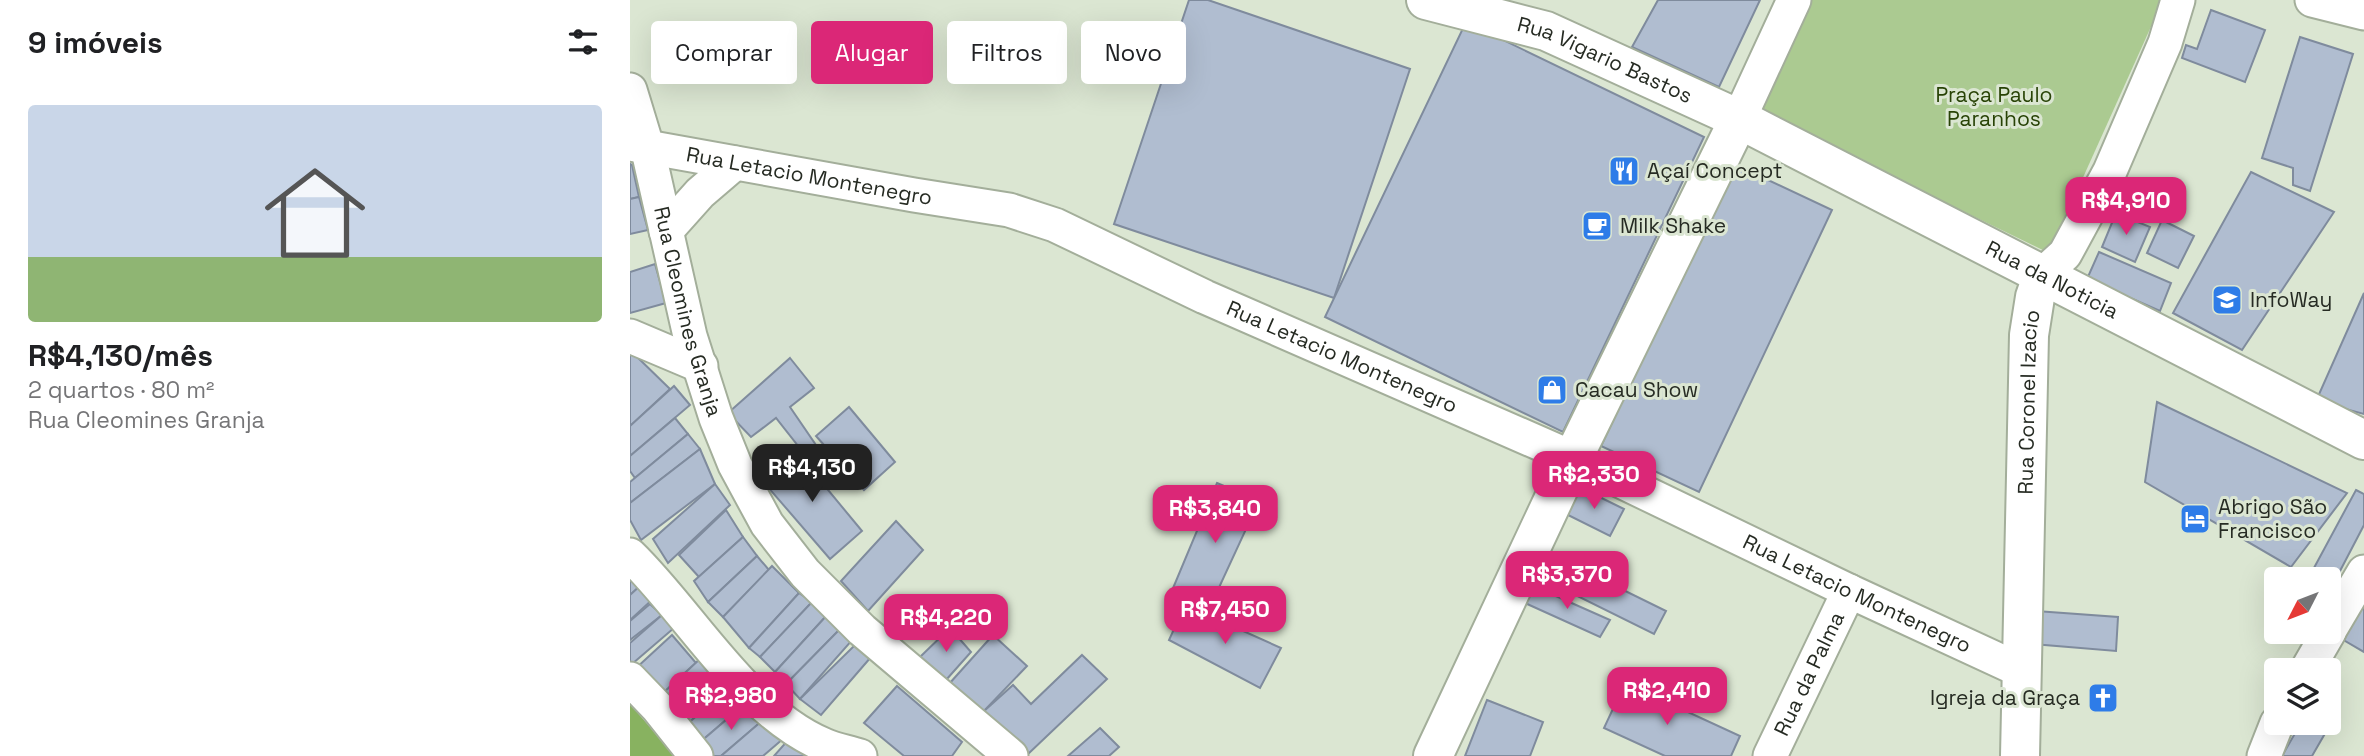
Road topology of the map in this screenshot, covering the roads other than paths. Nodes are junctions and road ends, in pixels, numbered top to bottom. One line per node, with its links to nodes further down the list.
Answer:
1 (1426, 0): 7 (street, Rua Vigario Bastos)
2 (1794, 0): 7 (street)
3 (2178, 0): 11 (street, Rua Coronel Izacio)
4 (2312, 0): 5 (street)
5 (2364, 13)
6 (630, 89): 8 (street, Rua Cleomines Granja)
7 (1739, 118): 11 (street, Rua da Noticia); 15 (street)
8 (638, 145): 9 (street, Rua Letacio Montenegro); 10 (street, Rua Cleomines Granja)
9 (735, 163): 10 (street); 15 (street, Rua Letacio Montenegro)
10 (666, 231): 13 (street, Rua Cleomines Granja)
11 (2043, 274): 14 (street, Rua da Noticia); 20 (street, Rua Coronel Izacio)
12 (630, 336): 13 (street)
13 (701, 366): 23 (street, Rua Cleomines Granja)
14 (2364, 440)
15 (1573, 458): 18 (street, Rua Letacio Montenegro); 26 (street)
16 (630, 555): 25 (street)
17 (2364, 572): 19 (street)
18 (1849, 591): 20 (street, Rua Letacio Montenegro); 27 (street, Rua da Palma)
19 (2342, 610)
20 (2022, 671): 28 (street, Rua Coronel Izacio)
21 (630, 679): 24 (street)
22 (2272, 735): 29 (street)
23 (1005, 754)
24 (696, 756)
25 (860, 756)
26 (1433, 756)
27 (1770, 756)
28 (2020, 756)
29 (2264, 756)

